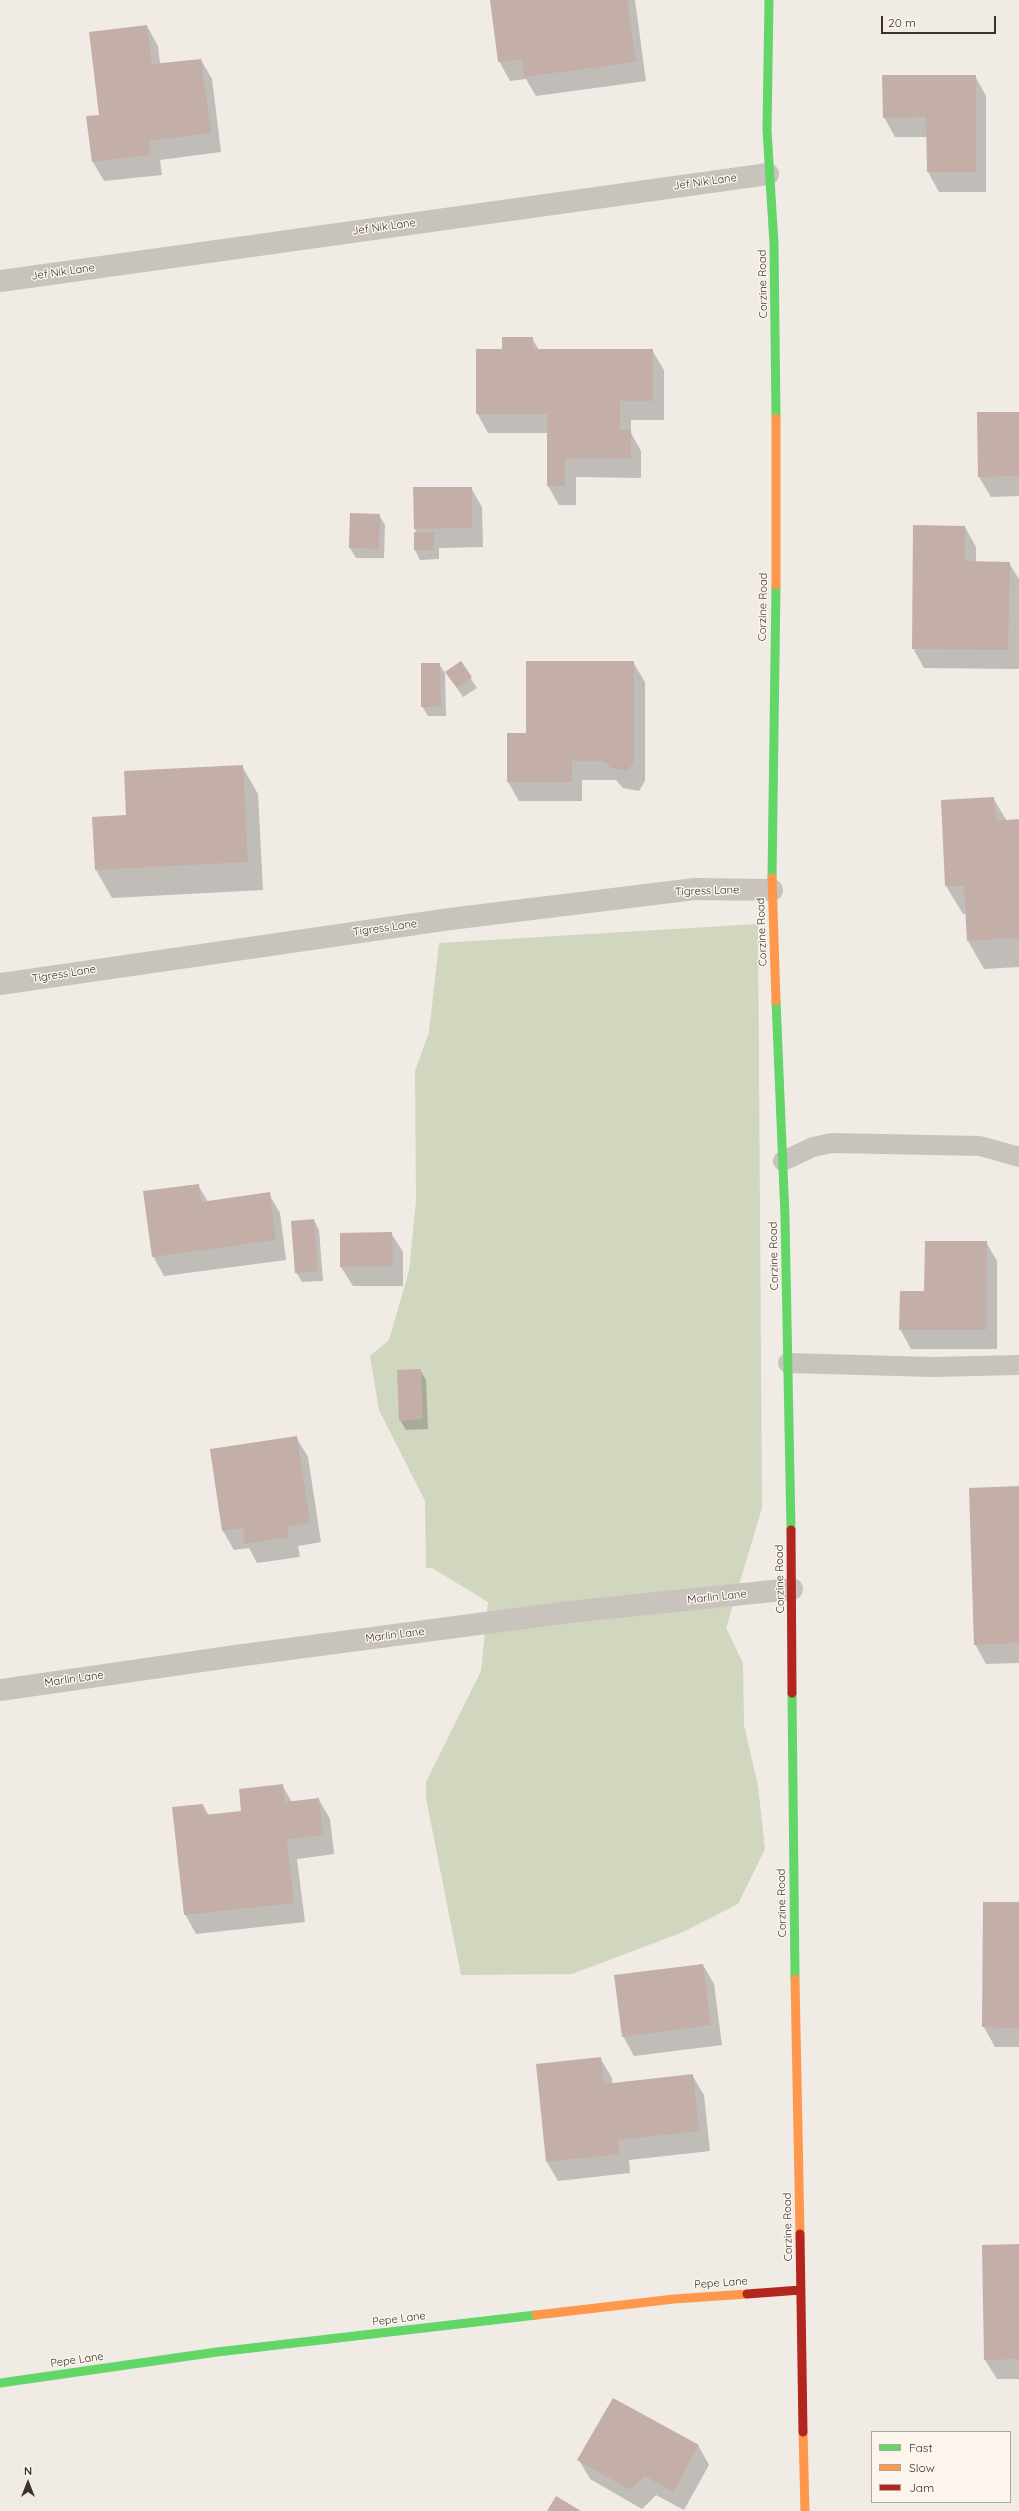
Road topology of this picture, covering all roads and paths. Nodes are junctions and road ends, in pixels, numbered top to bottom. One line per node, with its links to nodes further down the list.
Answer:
1 (769, 0): 2 (street, Corzine Road)
2 (768, 174): 3 (street, Jef Nik Lane); 4 (street, Corzine Road)
3 (0, 281)
4 (772, 890): 5 (street, Tigress Lane); 7 (street, Corzine Road)
5 (0, 984)
6 (1019, 1157): 7 (lane)
7 (783, 1161): 8 (street, Corzine Road)
8 (788, 1363): 9 (lane); 10 (street, Corzine Road)
9 (1019, 1366)
10 (792, 1589): 11 (street, Marlin Lane); 12 (street, Corzine Road)
11 (0, 1690)
12 (801, 2290): 13 (street, Pepe Lane); 14 (street, Corzine Road)
13 (0, 2383)
14 (805, 2511)

